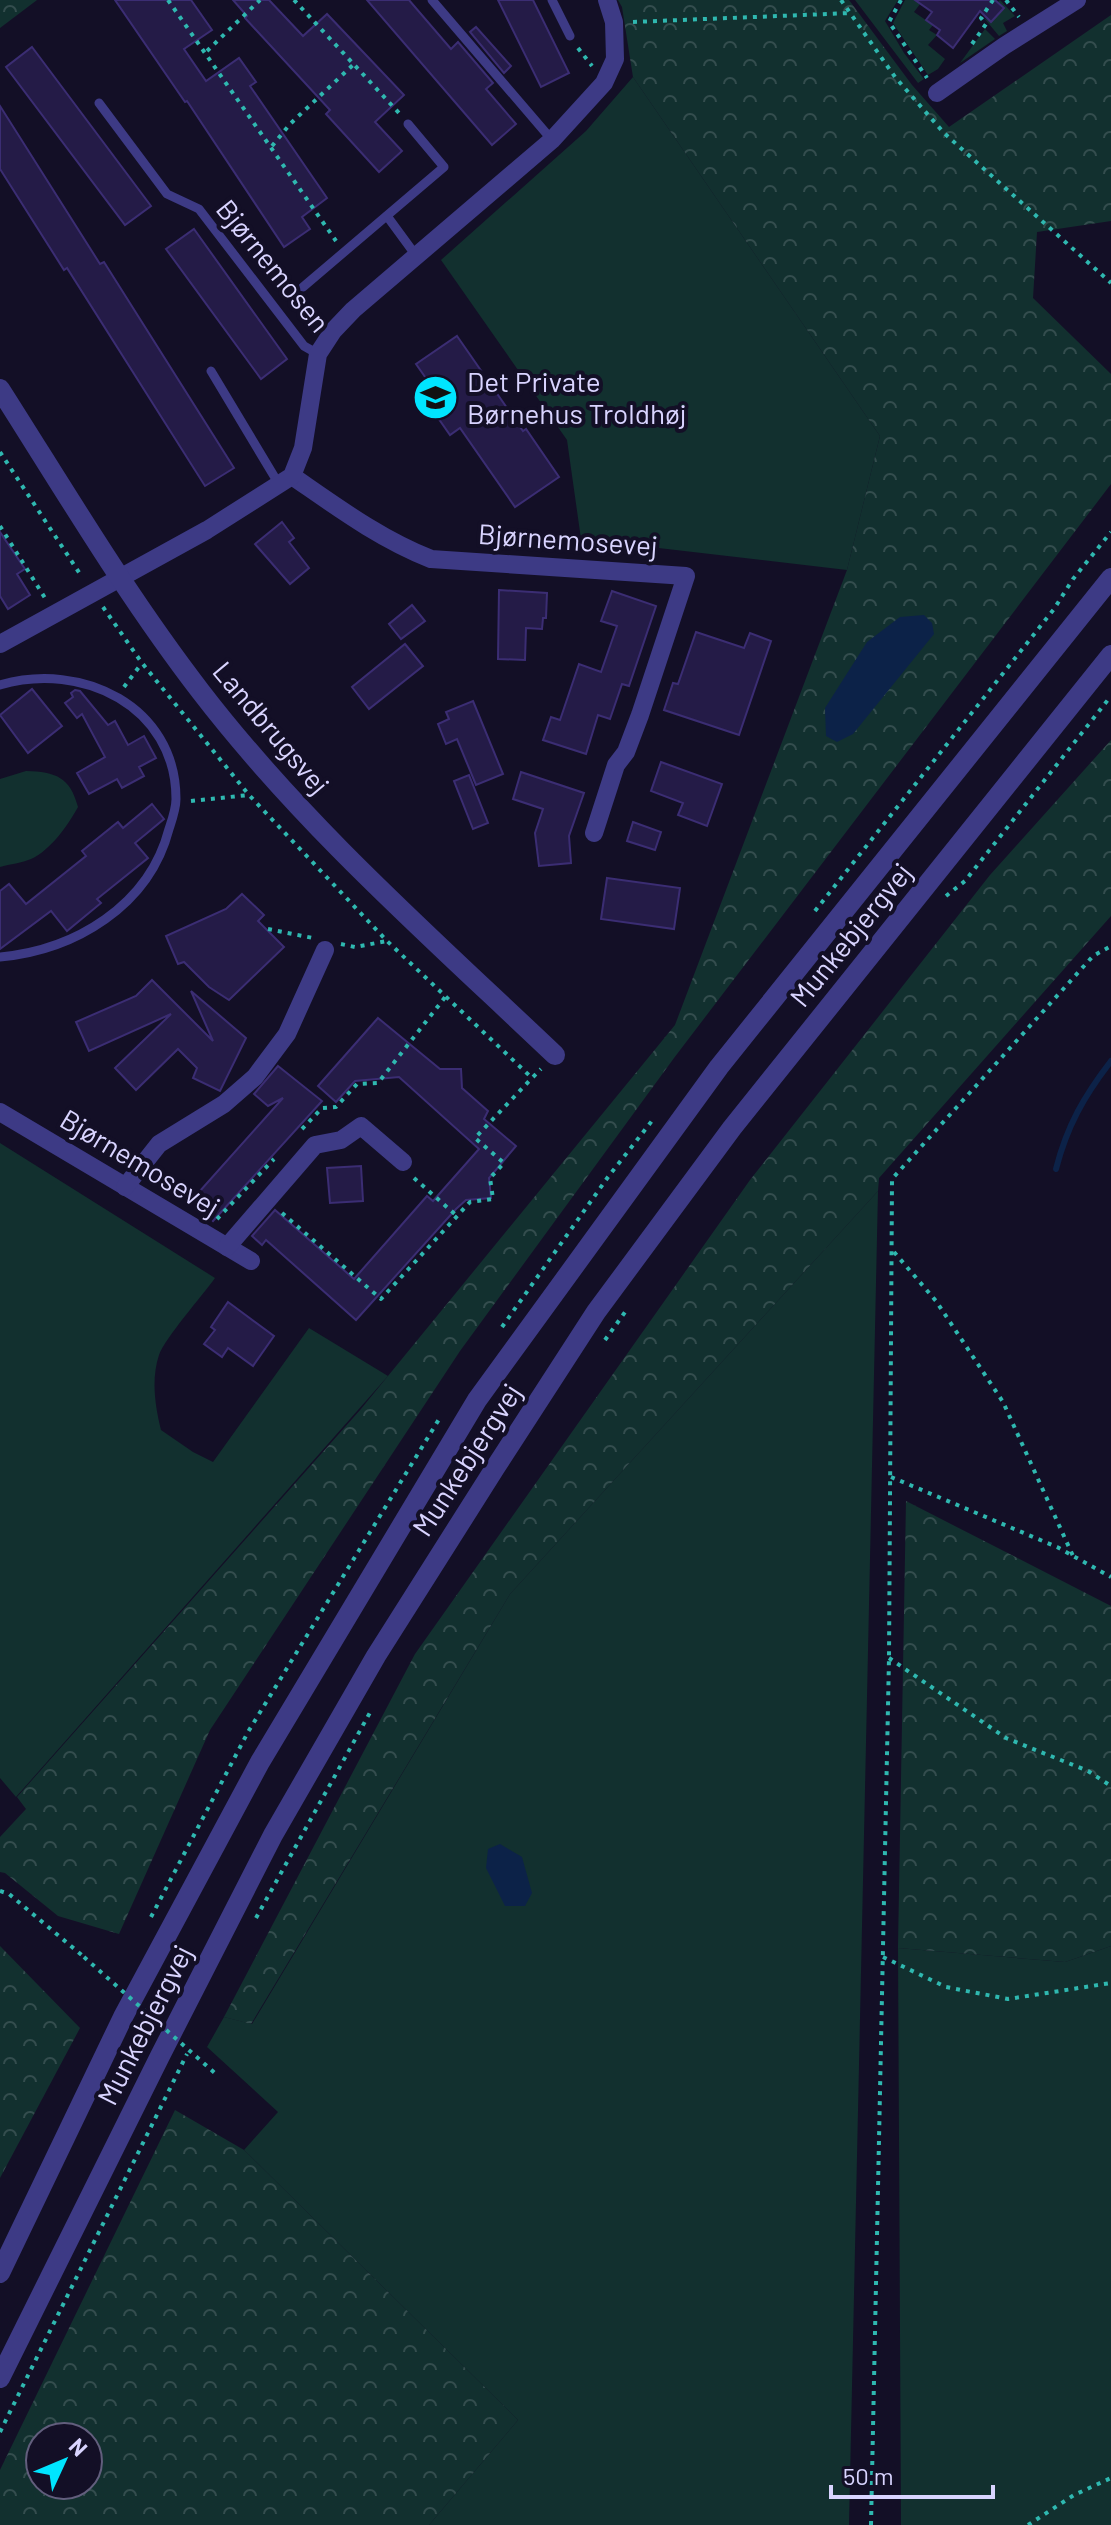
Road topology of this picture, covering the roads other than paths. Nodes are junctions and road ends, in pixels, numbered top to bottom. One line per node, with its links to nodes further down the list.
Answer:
1 (432, 0): 9 (lane)
2 (552, 0): 5 (lane)
3 (607, 0): 9 (street)
4 (1077, 0): 6 (street)
5 (570, 36)
6 (937, 93)
7 (99, 103): 13 (lane, Bjørnemosen)
8 (408, 124): 10 (lane, Bjørnemosen)
9 (552, 140): 11 (street)
10 (387, 216): 11 (lane); 12 (lane, Bjørnemosen)
11 (417, 257): 13 (street)
12 (303, 287)
13 (318, 354): 16 (street)
14 (211, 371): 16 (lane)
15 (0, 389): 17 (street, Landbrugsvej)
16 (286, 481): 17 (street); 22 (street, Bjørnemosevej)
17 (121, 579): 19 (street); 25 (street, Landbrugsvej)
18 (1110, 582): 31 (street, Munkebjergvej)
19 (0, 644)
20 (1111, 655): 32 (street, Munkebjergvej)
21 (0, 685): 24 (lane)
22 (594, 833)
23 (325, 950): 28 (street)
24 (0, 957)
25 (555, 1055)
26 (0, 1112): 28 (street, Bjørnemosevej)
27 (403, 1162): 29 (street)
28 (125, 1187): 29 (street, Bjørnemosevej)
29 (227, 1247): 30 (street, Bjørnemosevej)
30 (251, 1261)
31 (0, 2273)
32 (0, 2378)

